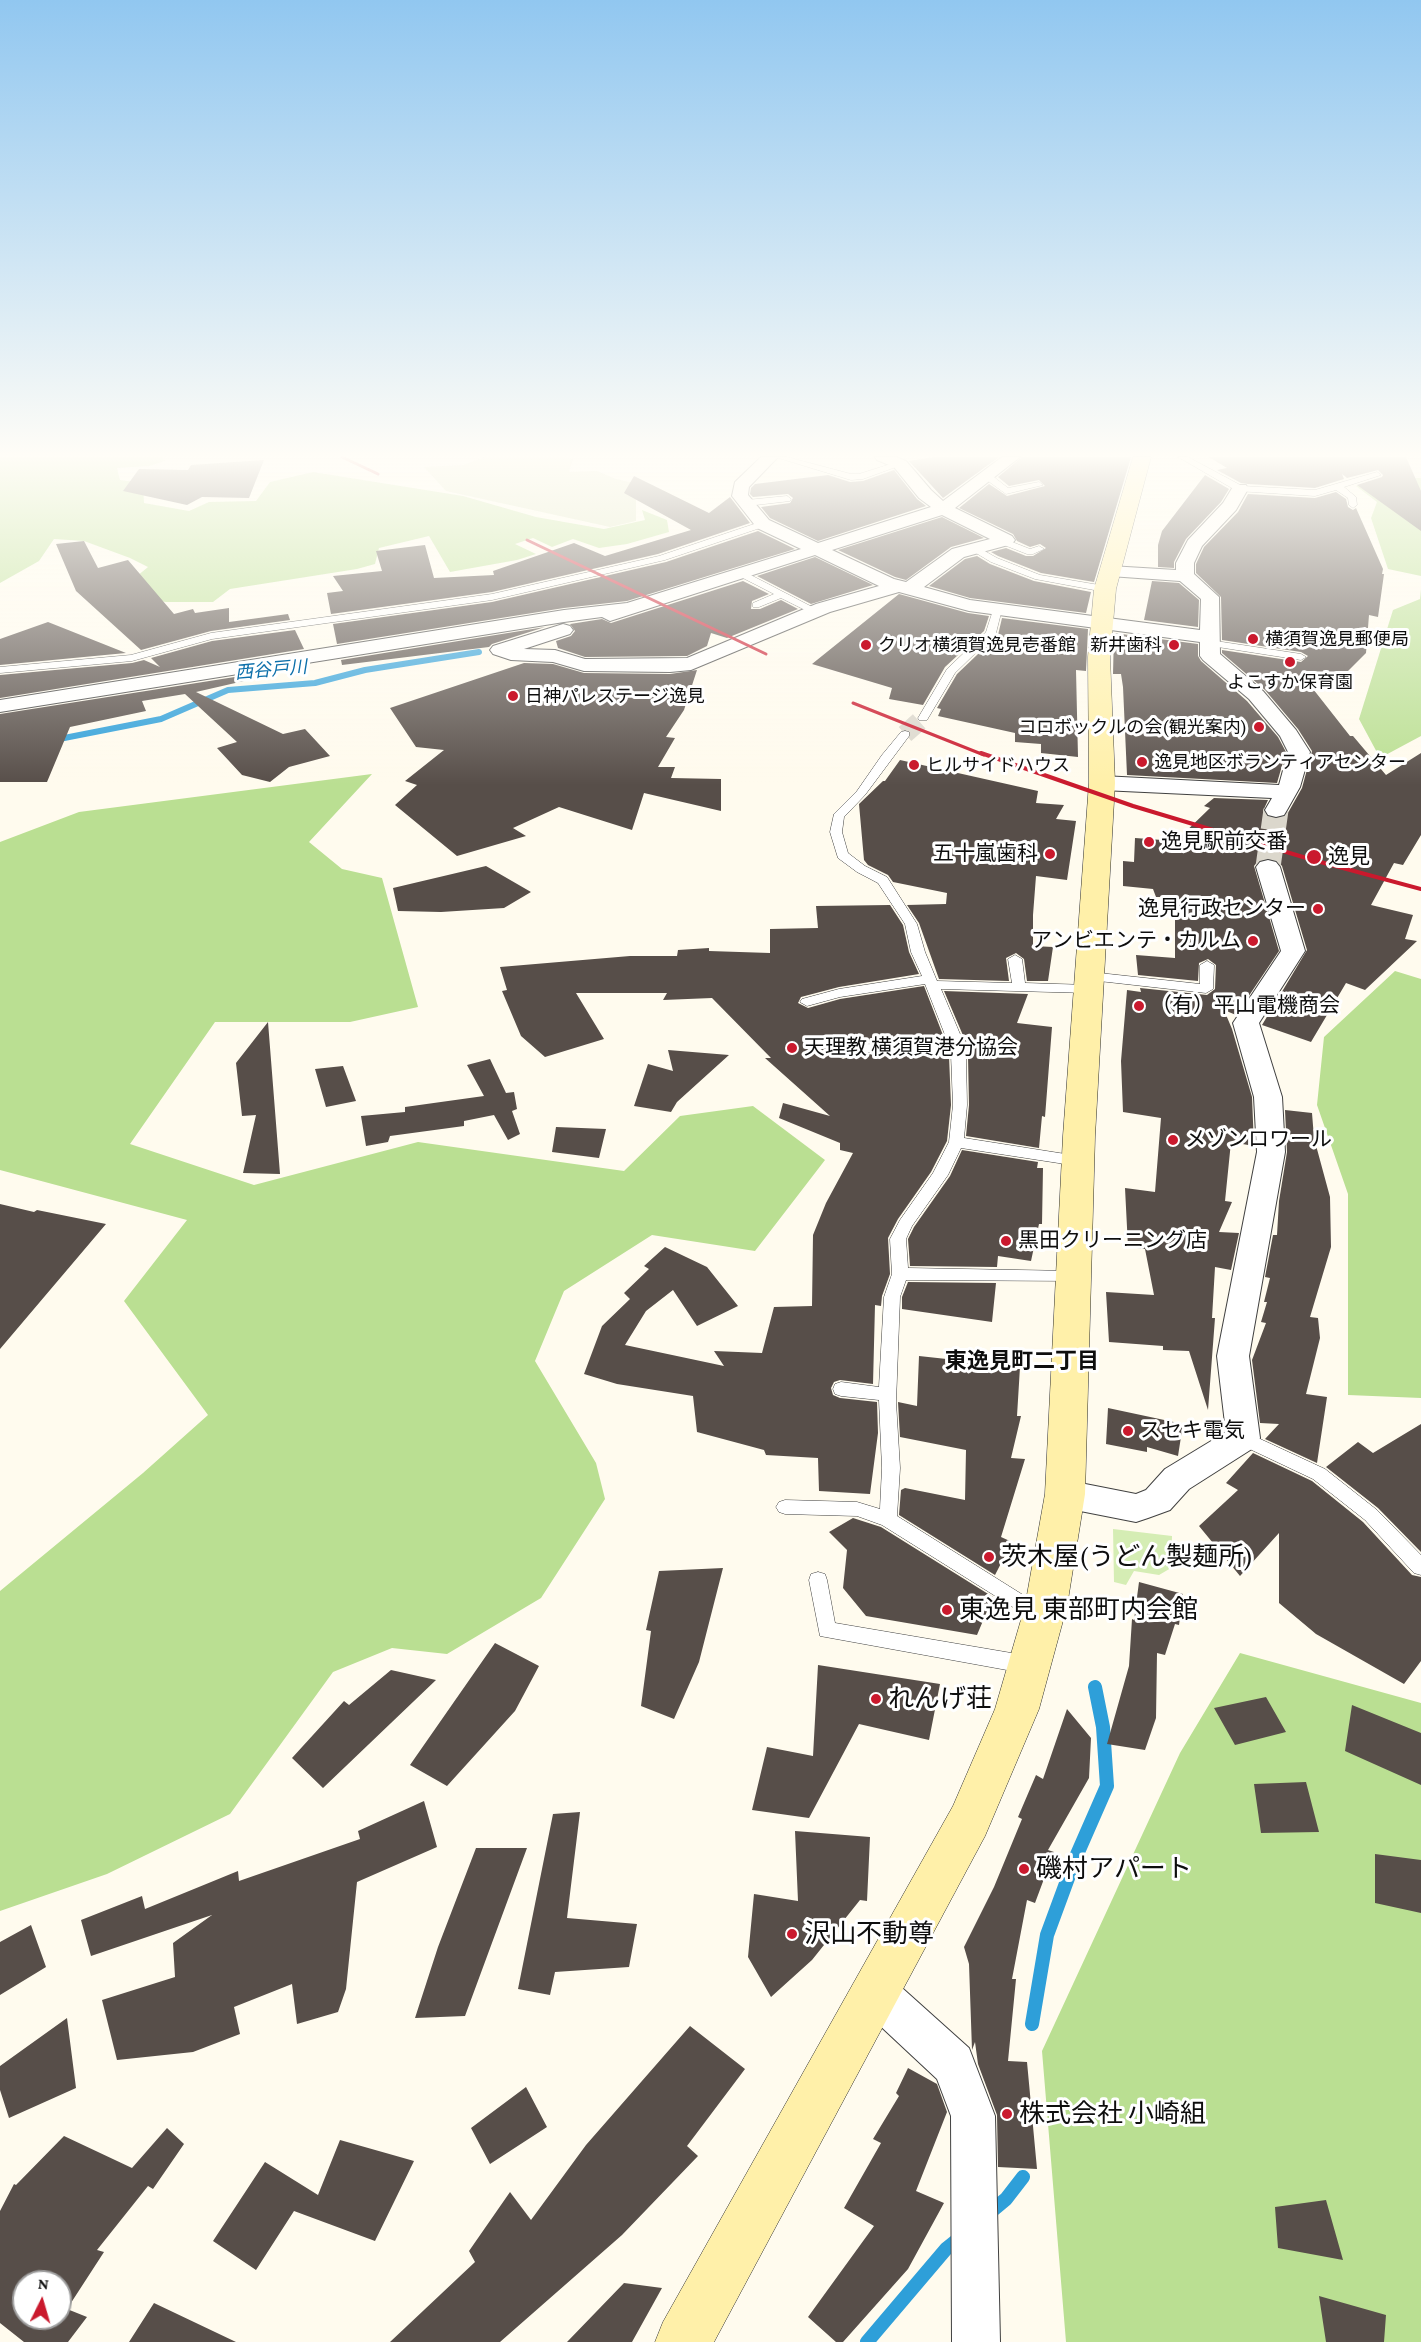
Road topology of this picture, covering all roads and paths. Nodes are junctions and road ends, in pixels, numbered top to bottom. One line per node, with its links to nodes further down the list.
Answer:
1 (627, 566): 20 (lane)
2 (765, 566): 8 (street)
3 (855, 566): 11 (street)
4 (937, 566): 11 (street)
5 (1010, 566): 10 (lane)
6 (1111, 566): 10 (street)
7 (1185, 566): 9 (street)
8 (742, 574): 12 (lane); 14 (street)
9 (1185, 576): 10 (street); 18 (street)
10 (1107, 580): 17 (street)
11 (903, 588): 15 (street); 16 (street)
12 (782, 594): 13 (lane); 16 (lane)
13 (756, 605)
14 (627, 609): 16 (street); 21 (street)
15 (997, 609): 17 (street); 22 (lane)
16 (815, 611)
17 (1104, 623): 18 (street); 24 (street)
18 (1209, 640): 19 (lane); 24 (street)
19 (1301, 657)
20 (0, 670)
21 (0, 706)
22 (923, 718)
23 (905, 734): 28 (lane)
24 (1102, 783): 29 (street)
25 (1269, 867): 40 (street)
26 (1015, 959): 30 (lane)
27 (1207, 965): 29 (lane)
28 (931, 982): 30 (lane); 31 (lane); 32 (lane)
29 (1090, 983): 30 (lane); 35 (street)
30 (1019, 987)
31 (807, 1002)
32 (957, 1050): 33 (lane); 34 (lane)
33 (842, 1053)
34 (956, 1142): 35 (lane); 36 (lane)
35 (1078, 1161): 37 (street)
36 (900, 1274): 37 (lane); 39 (lane)
37 (1073, 1277): 41 (street)
38 (841, 1389): 39 (lane)
39 (887, 1394): 43 (lane)
40 (1243, 1438): 41 (street); 44 (lane)
41 (1065, 1494): 46 (street)
42 (785, 1507): 43 (lane)
43 (888, 1520): 46 (lane)
44 (1421, 1567)
45 (818, 1580): 47 (lane)
46 (1043, 1618): 47 (street)
47 (1029, 1665): 48 (street)
48 (876, 1993): 49 (street); 50 (street)
49 (683, 2342)
50 (976, 2342)

